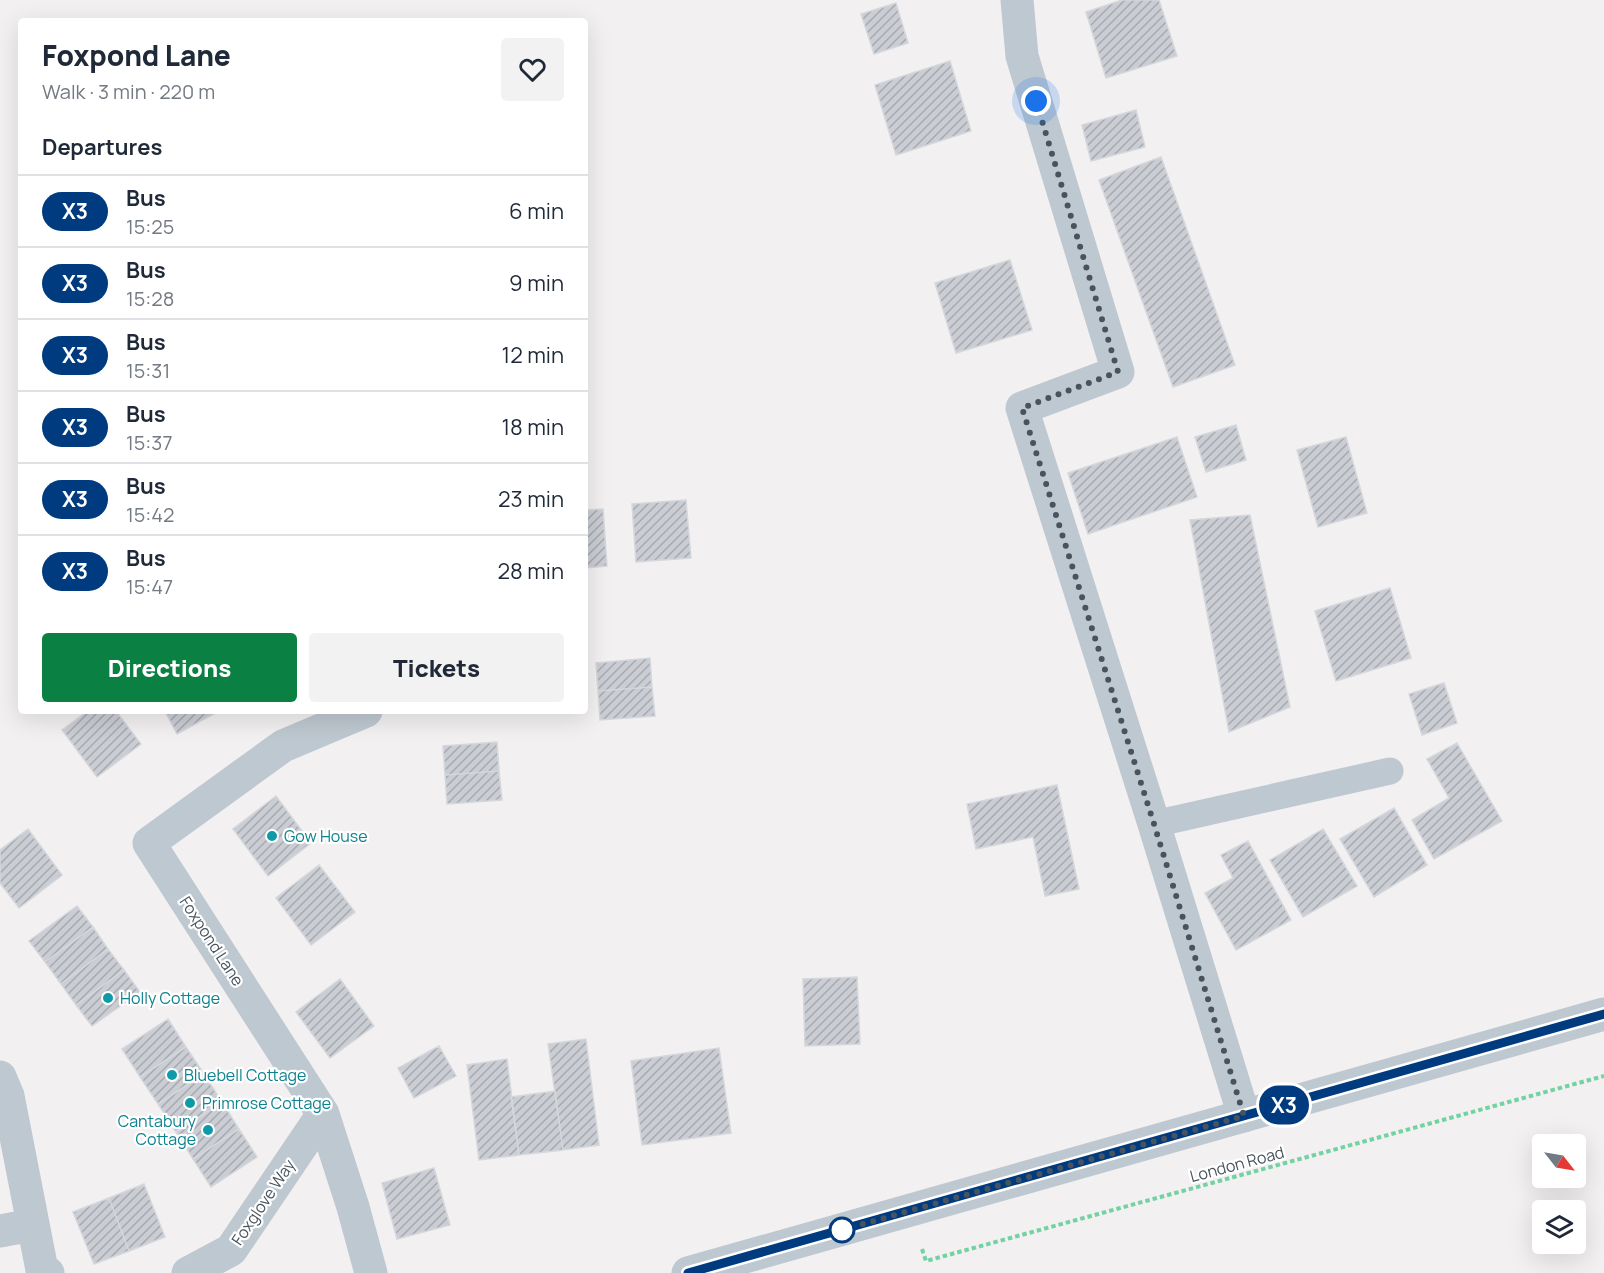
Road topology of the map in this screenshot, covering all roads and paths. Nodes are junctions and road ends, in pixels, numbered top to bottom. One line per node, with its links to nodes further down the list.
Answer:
1 (1017, 0): 4 (street)
2 (359, 714): 8 (street, Foxpond Lane)
3 (1390, 771): 4 (lane)
4 (1154, 824): 9 (street)
5 (1604, 1014): 9 (street)
6 (1604, 1076): 10 (path, London Road)
7 (0, 1077): 11 (street)
8 (323, 1114): 14 (street, Foxglove Way); 15 (street, Foxpond Lane)
9 (1244, 1116): 10 (street)
10 (912, 1211): 16 (street)
11 (32, 1225): 12 (street); 13 (street)
12 (0, 1231)
13 (48, 1273)
14 (188, 1273)
15 (371, 1273)
16 (688, 1273)

